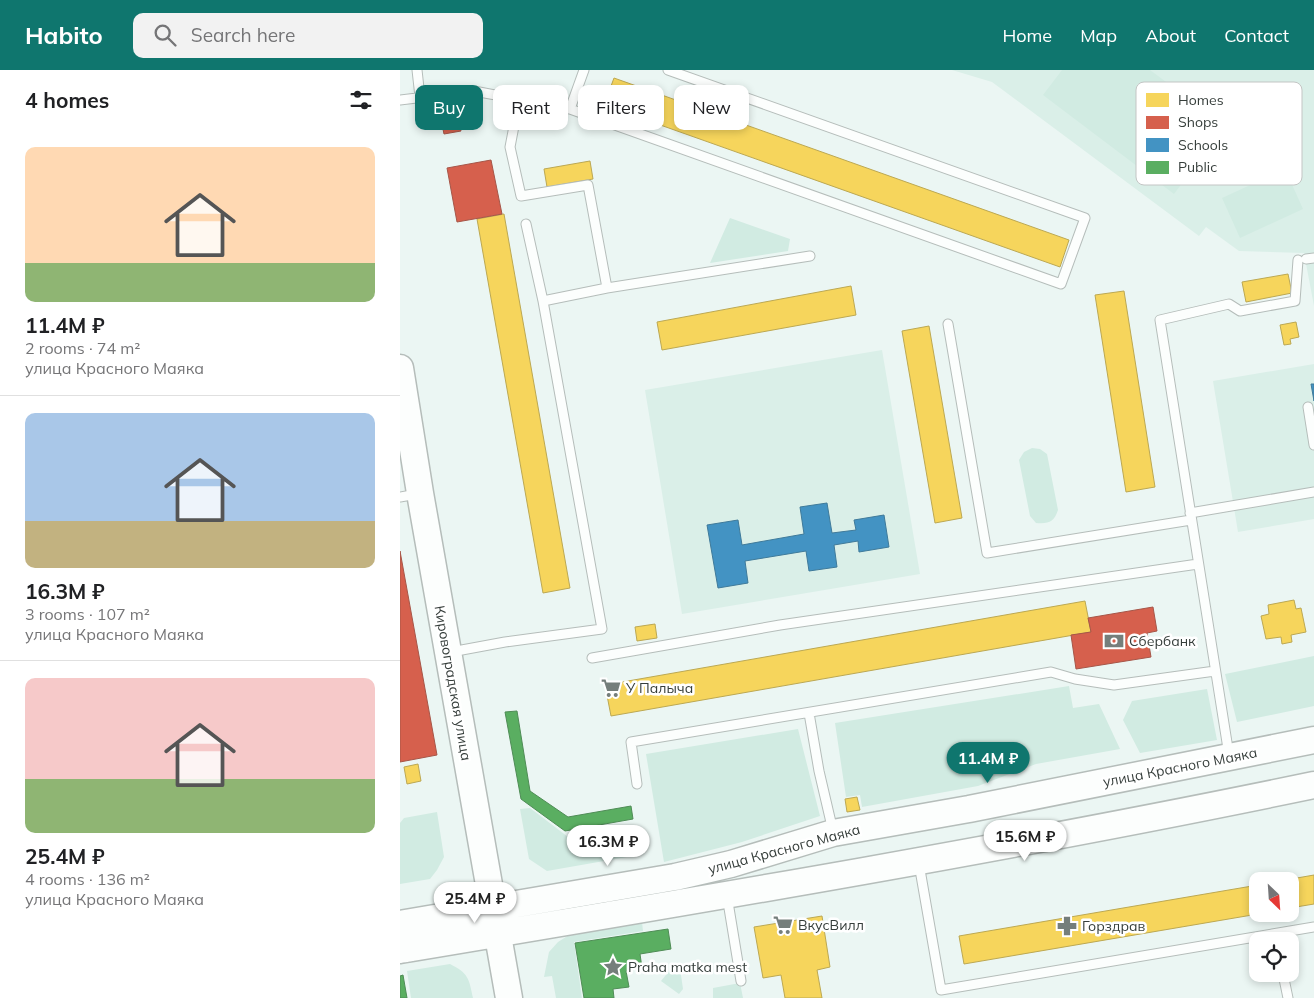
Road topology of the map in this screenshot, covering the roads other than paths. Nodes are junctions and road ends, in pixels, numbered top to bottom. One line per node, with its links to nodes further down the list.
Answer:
1 (417, 70): 4 (lane)
2 (584, 70): 7 (lane)
3 (668, 70): 7 (lane)
4 (419, 85)
5 (415, 98): 6 (lane)
6 (400, 100)
7 (570, 109)
8 (513, 130): 12 (lane)
9 (526, 224): 13 (lane)
10 (810, 256): 12 (lane)
11 (1306, 259): 20 (lane)
12 (608, 288): 13 (lane)
13 (542, 301): 22 (lane)
14 (948, 324): 20 (lane)
15 (400, 368): 19 (street, Кировоградская улица)
16 (1308, 407): 17 (lane)
17 (1314, 445)
18 (1314, 492): 20 (lane)
19 (410, 495): 22 (street, Кировоградская улица)
20 (1190, 516): 21 (lane)
21 (1198, 564): 23 (lane); 24 (lane)
22 (448, 653): 33 (street, Кировоградская улица)
23 (592, 658)
24 (1215, 671): 25 (lane); 27 (lane)
25 (809, 713): 28 (lane); 30 (lane)
26 (1314, 740): 27 (street, улица Красного Маяка)
27 (1230, 758): 30 (street, улица Красного Маяка)
28 (637, 784)
29 (1314, 785): 31 (street, улица Красного Маяка)
30 (834, 833): 33 (street, улица Красного Маяка)
31 (919, 861): 32 (street, улица Красного Маяка); 42 (lane)
32 (727, 894): 37 (street, улица Красного Маяка); 40 (lane)
33 (493, 908): 34 (street, улица Красного Маяка); 37 (street, Кировоградская улица)
34 (400, 924)
35 (1314, 927): 36 (lane)
36 (1296, 932)
37 (498, 934): 39 (street, улица Красного Маяка); 43 (street, Кировоградская улица)
38 (1249, 942): 42 (lane)
39 (400, 950)
40 (741, 981)
41 (1285, 982): 44 (lane)
42 (939, 994)
43 (509, 998)
44 (1288, 998)

